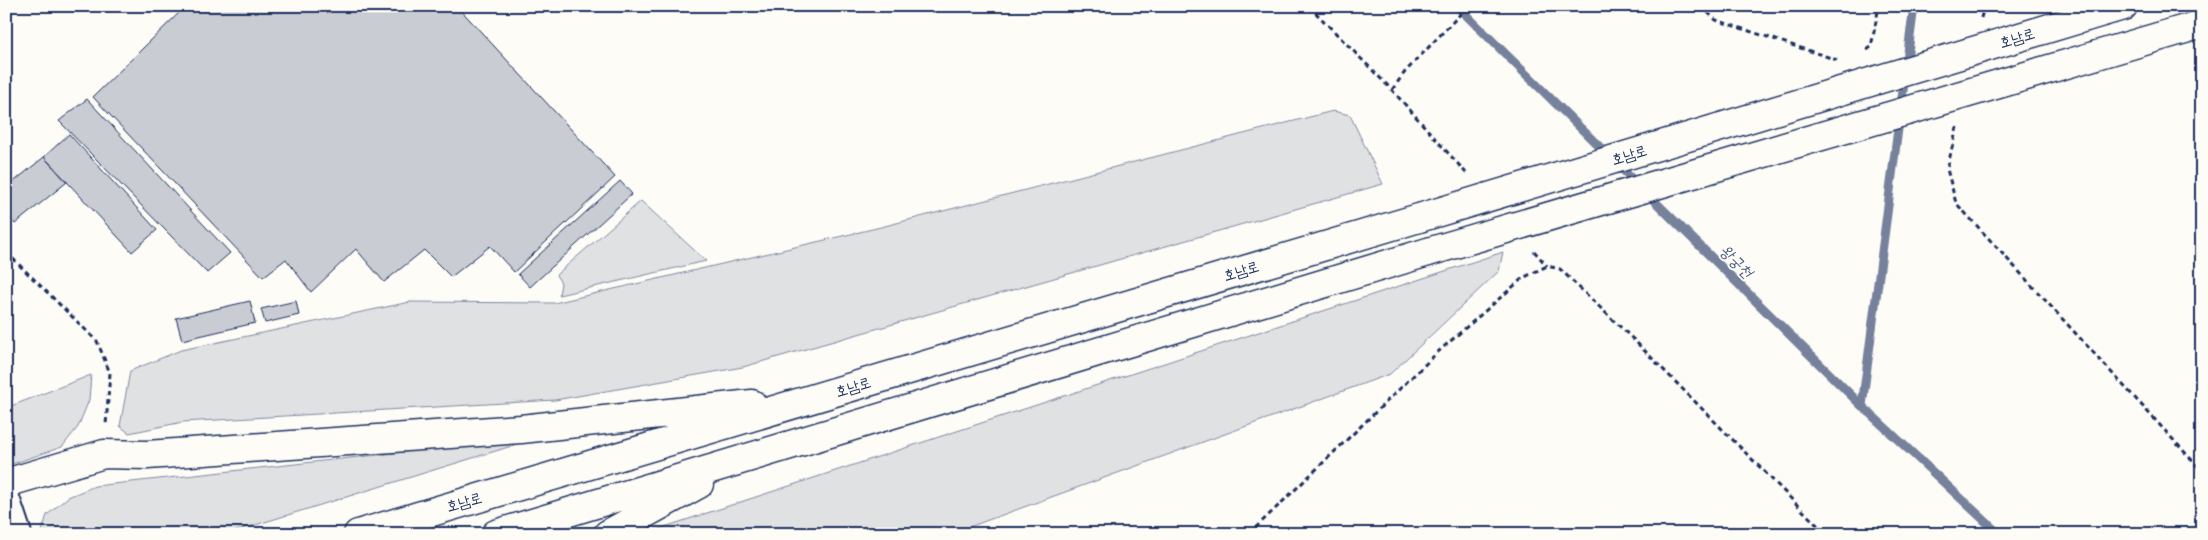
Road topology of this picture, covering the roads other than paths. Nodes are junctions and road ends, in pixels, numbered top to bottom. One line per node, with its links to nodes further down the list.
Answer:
1 (2123, 6): 3 (highway, 호남로, bridge)
2 (2202, 24): 4 (highway, bridge)
3 (823, 396): 5 (highway); 8 (highway, 호남로)
4 (746, 457): 9 (highway); 10 (highway)
5 (6, 483)
6 (6, 498): 7 (street)
7 (18, 534)
8 (358, 534)
9 (496, 534)
10 (608, 534)

